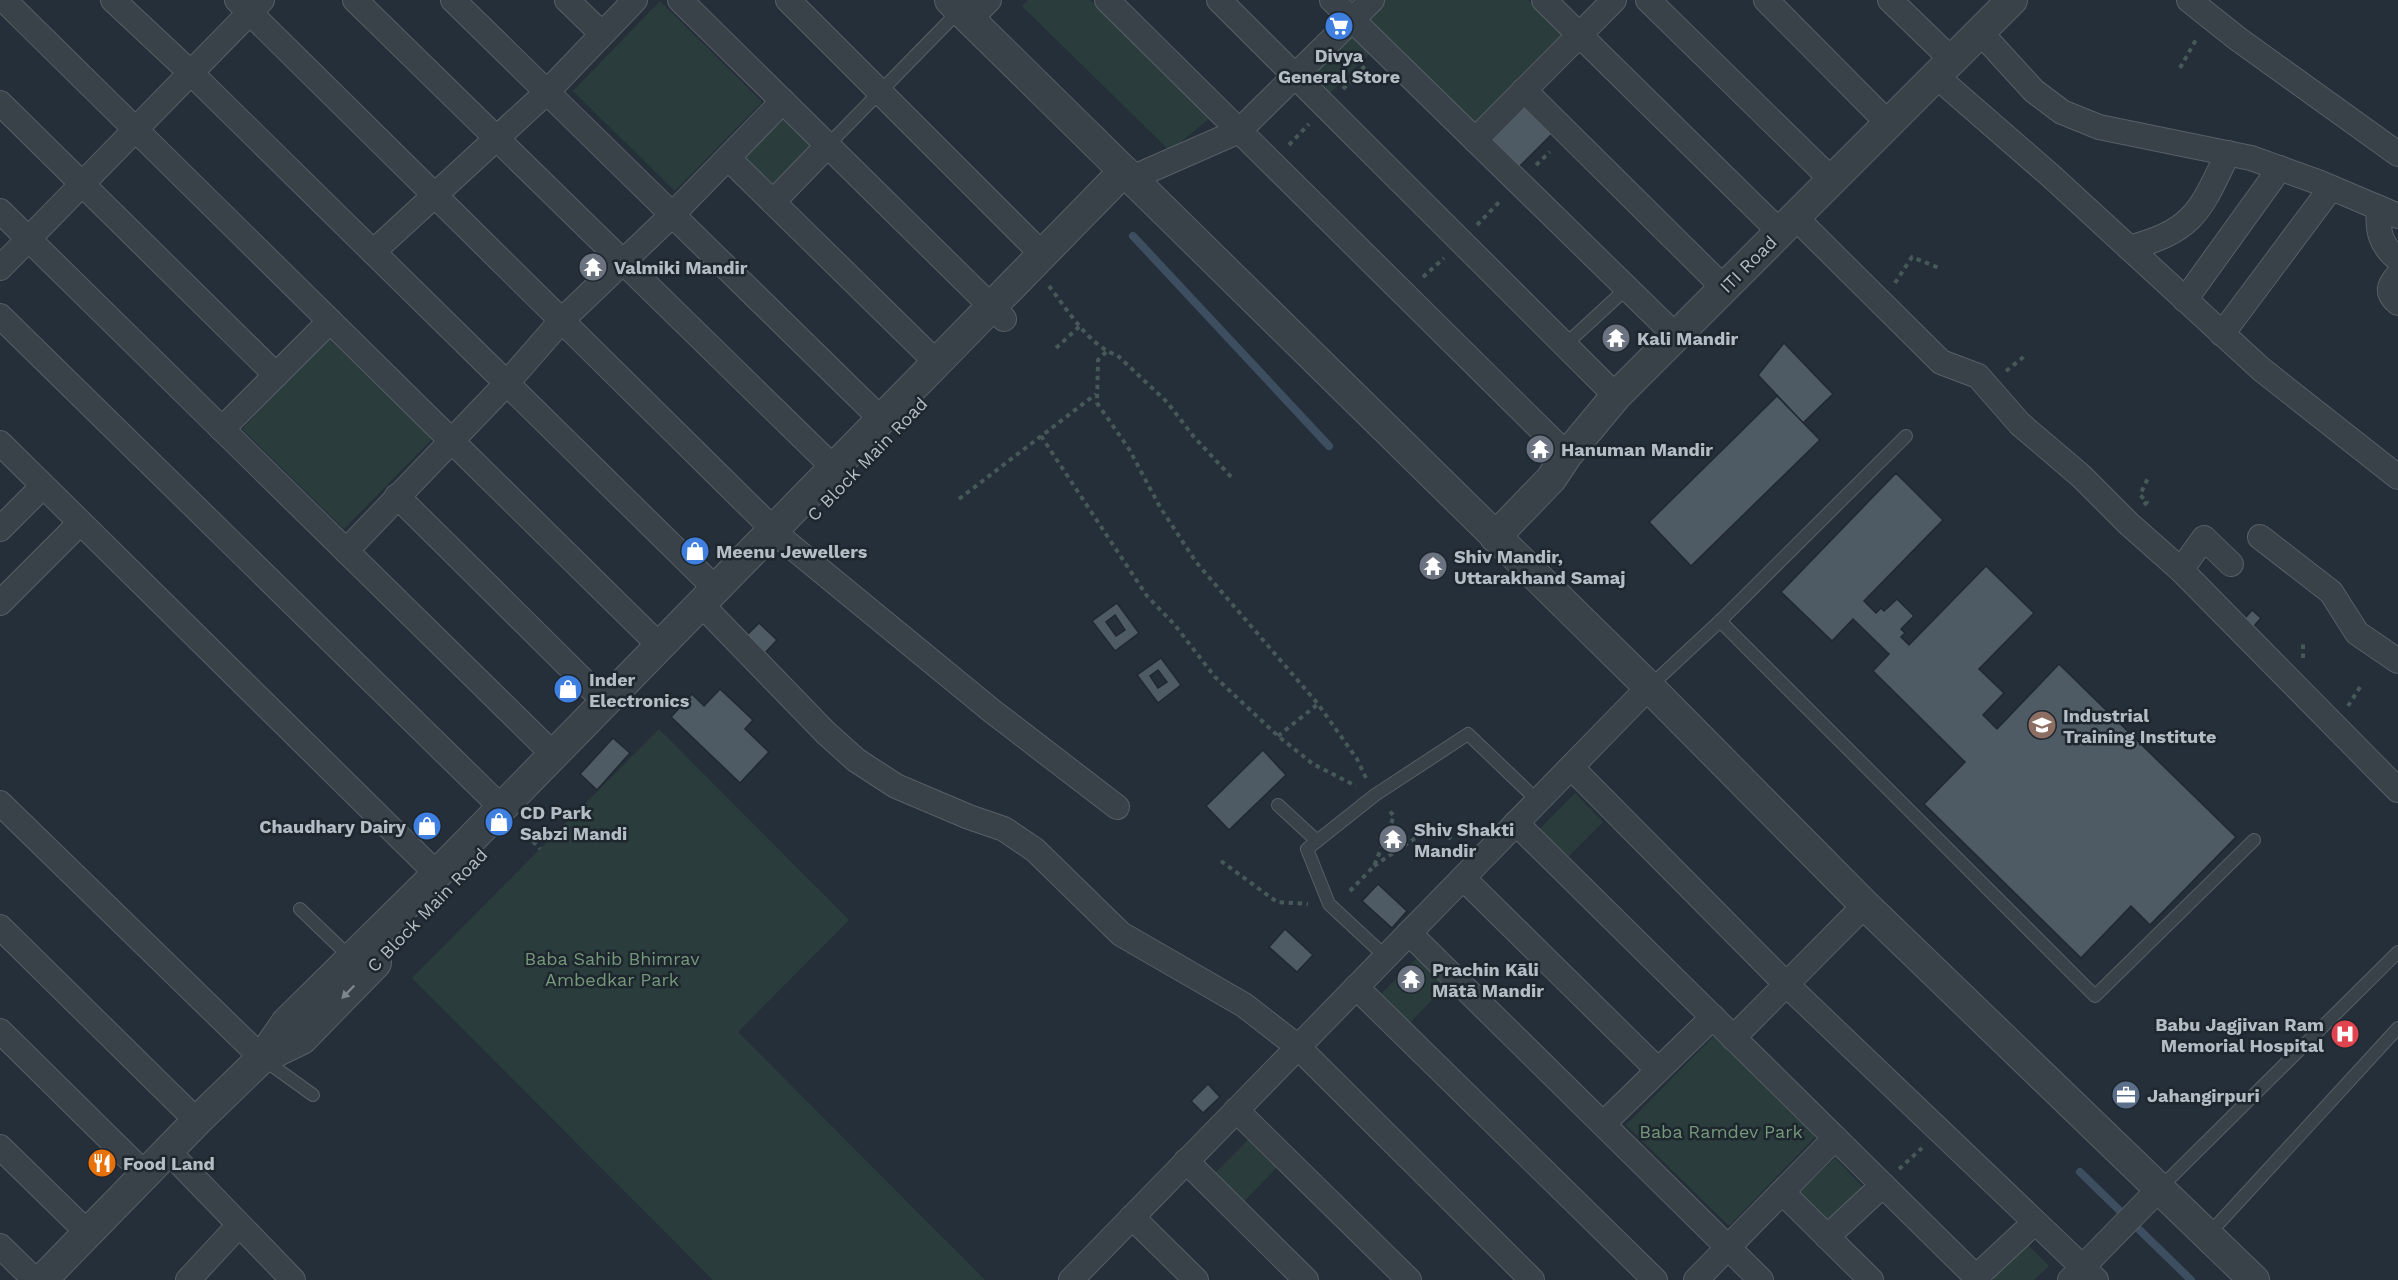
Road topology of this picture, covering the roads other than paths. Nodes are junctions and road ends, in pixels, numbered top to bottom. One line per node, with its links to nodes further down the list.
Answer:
1 (4, 0): 35 (street)
2 (113, 0): 27 (street)
3 (453, 0): 30 (street)
4 (567, 0): 24 (street)
5 (634, 0): 24 (street)
6 (788, 0): 31 (street)
7 (1107, 0): 36 (street)
8 (1219, 0): 28 (street)
9 (1332, 0): 22 (street)
10 (1372, 0): 22 (street)
11 (1544, 0): 25 (street)
12 (1614, 0): 25 (street)
13 (1648, 0): 45 (street)
14 (1766, 0): 34 (street)
15 (1890, 0): 26 (street)
16 (2189, 0): 41 (street)
17 (360, 2): 37 (street)
18 (2004, 3): 23 (street, ITI Road)
19 (249, 4): 27 (street); 48 (street)
20 (691, 4): 33 (street)
21 (967, 7): 31 (lane); 44 (street)
22 (1353, 20): 28 (street); 38 (street)
23 (1980, 32): 26 (street, ITI Road); 40 (street)
24 (602, 34): 30 (street)
25 (1580, 35): 29 (street); 53 (street)
26 (1944, 68): 34 (street, ITI Road); 55 (street)
27 (190, 73): 35 (street); 56 (street)
28 (1295, 76): 36 (street); 72 (street)
29 (1524, 90): 38 (street); 63 (street)
30 (547, 92): 37 (street); 52 (street)
31 (880, 92): 39 (lane); 59 (street)
32 (0, 102): 46 (street)
33 (783, 102): 39 (street); 42 (street)
34 (1888, 124): 45 (street, ITI Road)
35 (135, 129): 46 (street); 69 (street)
36 (1239, 131): 44 (street); 82 (street)
37 (496, 138): 48 (street); 58 (street)
38 (1475, 140): 62 (street)
39 (828, 145): 49 (street); 66 (street)
40 (2228, 153): 43 (street); 55 (street)
41 (2398, 154)
42 (728, 158): 49 (street); 52 (street)
43 (2280, 168): 47 (street); 64 (street)
44 (1130, 177): 59 (street, C Block Main Road); 90 (street)
45 (1832, 180): 53 (street, ITI Road)
46 (82, 184): 54 (street); 74 (street)
47 (2331, 188): 51 (street); 70 (street)
48 (435, 195): 56 (street); 68 (street)
49 (773, 202): 73 (street)
50 (0, 211): 54 (street)
51 (2389, 212): 57 (street)
52 (672, 214): 58 (street); 77 (street)
53 (1787, 225): 63 (street, ITI Road); 94 (street)
54 (29, 239): 60 (street); 78 (street)
55 (2129, 248): 64 (street)
56 (373, 252): 75 (street)
57 (2398, 259)
58 (622, 262): 68 (street); 83 (street)
59 (1043, 266): 66 (street, C Block Main Road)
60 (0, 268)
61 (2398, 275): 65 (street)
62 (1627, 288): 71 (street); 72 (lane)
63 (1724, 288): 71 (street, ITI Road)
64 (2185, 300): 70 (street)
65 (2398, 303)
66 (998, 312): 73 (street, C Block Main Road); 89 (street, C Block Main Road)
67 (0, 316): 109 (street)
68 (562, 320): 75 (street); 89 (street)
69 (330, 321): 74 (street); 80 (street)
70 (2222, 334): 84 (street)
71 (1676, 336): 76 (street, ITI Road)
72 (1565, 345): 76 (street)
73 (936, 362): 77 (street, C Block Main Road)
74 (276, 375): 78 (street)
75 (507, 383): 80 (street); 96 (street)
76 (1616, 396): 82 (street, ITI Road)
77 (880, 420): 83 (street, C Block Main Road)
78 (222, 429): 92 (street)
79 (1906, 436): 97 (lane)
80 (451, 440): 86 (street); 98 (street)
81 (0, 443): 85 (street)
82 (1567, 454): 90 (street, ITI Road)
83 (834, 468): 89 (street, C Block Main Road)
84 (2398, 477)
85 (43, 486): 87 (street); 88 (street)
86 (398, 496): 92 (street); 101 (street)
87 (81, 523): 95 (street); 113 (street)
88 (0, 529)
89 (780, 536): 96 (street, C Block Main Road); 108 (street)
90 (1495, 537): 100 (street)
91 (2260, 537): 99 (street)
92 (346, 551): 102 (street)
93 (2231, 564): 94 (street)
94 (2181, 570): 104 (street)
95 (0, 603)
96 (710, 603): 98 (street, C Block Main Road); 109 (street, C Block Main Road); 128 (street)
97 (1720, 621): 100 (lane); 111 (lane)
98 (660, 646): 101 (street, C Block Main Road)
99 (2398, 661)
100 (1649, 687): 103 (street); 115 (street)
101 (605, 702): 102 (street, C Block Main Road)
102 (554, 755): 109 (street, C Block Main Road)
103 (1571, 767): 105 (street); 122 (street)
104 (2398, 789)
105 (1538, 801): 110 (street); 112 (lane)
106 (0, 803): 129 (street)
107 (1278, 805): 112 (lane)
108 (1117, 807)
109 (508, 814): 113 (street, C Block Main Road); 129 (street, C Block Main Road, one-way to 129)
110 (1516, 823): 114 (street); 124 (street)
111 (2254, 840)
112 (1317, 841): 120 (lane)
113 (437, 874): 121 (street, C Block Main Road)
114 (1463, 878): 118 (street); 130 (street)
115 (1865, 904): 122 (street); 141 (street)
116 (300, 909): 121 (lane)
117 (0, 927): 133 (street)
118 (1409, 933): 120 (street); 134 (street)
119 (2398, 952): 141 (lane)
120 (1386, 957): 123 (street)
121 (352, 958): 129 (street, C Block Main Road)
122 (1787, 985): 127 (street); 144 (street)
123 (1356, 987): 128 (street); 162 (street)
124 (1713, 1017): 127 (street); 130 (street)
125 (2398, 1028): 147 (lane)
126 (0, 1031): 139 (street)
127 (1733, 1038): 135 (street)
128 (1298, 1047): 132 (street); 161 (street)
129 (262, 1058): 131 (lane); 133 (street, C Block Main Road)
130 (1658, 1070): 134 (street)
131 (313, 1095)
132 (1236, 1110): 138 (street); 160 (street)
133 (197, 1121): 137 (street, C Block Main Road)
134 (1603, 1124): 150 (street)
135 (1835, 1138): 140 (street); 142 (street)
136 (0, 1147): 146 (street)
137 (168, 1151): 139 (street, C Block Main Road); 145 (street)
138 (1186, 1161): 143 (street); 159 (street)
139 (145, 1174): 146 (street, C Block Main Road)
140 (1882, 1185): 148 (street); 153 (street)
141 (2160, 1188): 147 (street); 152 (street)
142 (1782, 1192): 148 (street); 150 (street)
143 (1132, 1217): 151 (street); 158 (street)
144 (2036, 1222): 152 (street); 153 (street)
145 (239, 1225): 156 (street); 157 (street)
146 (88, 1233): 155 (street, C Block Main Road)
147 (2208, 1235): 166 (street)
148 (1827, 1237): 165 (street)
149 (0, 1246): 154 (street)
150 (1728, 1248): 163 (street); 164 (street)
151 (1081, 1276)
152 (2083, 1276)
153 (1978, 1278)
154 (35, 1280)
155 (42, 1280)
156 (188, 1280)
157 (293, 1280)
158 (1196, 1280)
159 (1306, 1280)
160 (1408, 1280)
161 (1532, 1280)
162 (1655, 1280)
163 (1696, 1280)
164 (1761, 1280)
165 (1871, 1280)
166 (2254, 1280)

